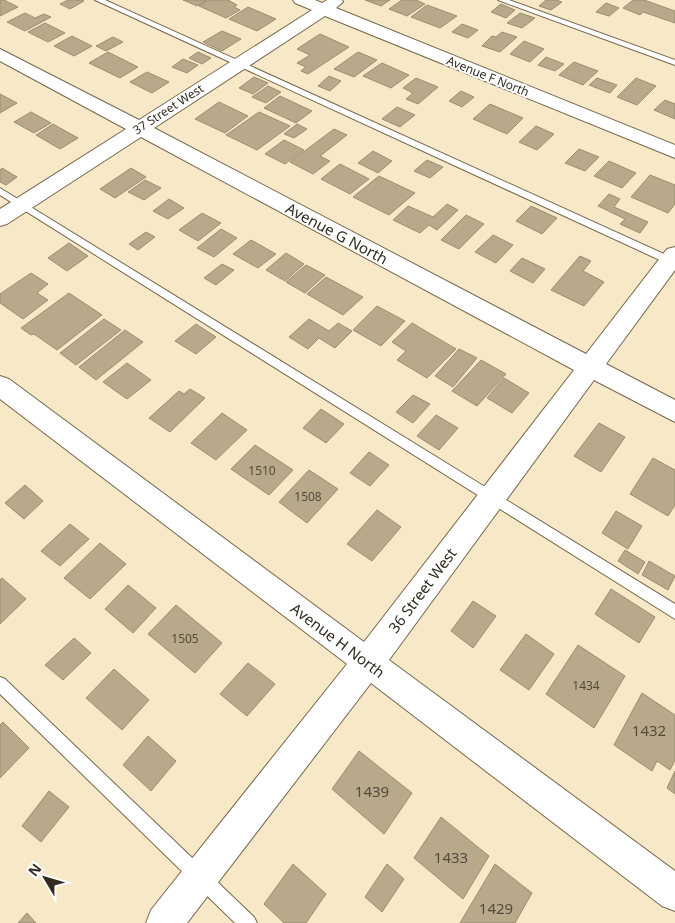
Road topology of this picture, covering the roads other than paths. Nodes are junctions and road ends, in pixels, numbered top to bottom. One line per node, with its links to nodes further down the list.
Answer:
1 (99, 0): 6 (lane)
2 (301, 0): 4 (street, Avenue F North)
3 (502, 0): 7 (lane)
4 (331, 5): 6 (street, 37 Street West); 9 (street, Avenue F North)
5 (0, 54): 8 (street, Avenue G North)
6 (238, 63): 8 (street, 37 Street West); 13 (lane)
7 (675, 63)
8 (140, 128): 11 (street, 37 Street West); 14 (street, Avenue G North)
9 (675, 152)
10 (0, 191): 11 (lane)
11 (22, 205): 12 (street, 37 Street West); 17 (lane)
12 (0, 219)
13 (673, 259): 14 (street, 36 Street West)
14 (590, 367): 16 (street, Avenue G North); 17 (street, 36 Street West)
15 (0, 386): 19 (street, Avenue H North)
16 (675, 412)
17 (491, 498): 18 (lane); 19 (street, 36 Street West)
18 (675, 612)
19 (368, 662): 21 (street, 36 Street West); 22 (street, Avenue H North)
20 (0, 684): 21 (lane)
21 (200, 877): 23 (street, 36 Street West); 24 (lane)
22 (675, 893)
23 (164, 923)
24 (248, 923)

